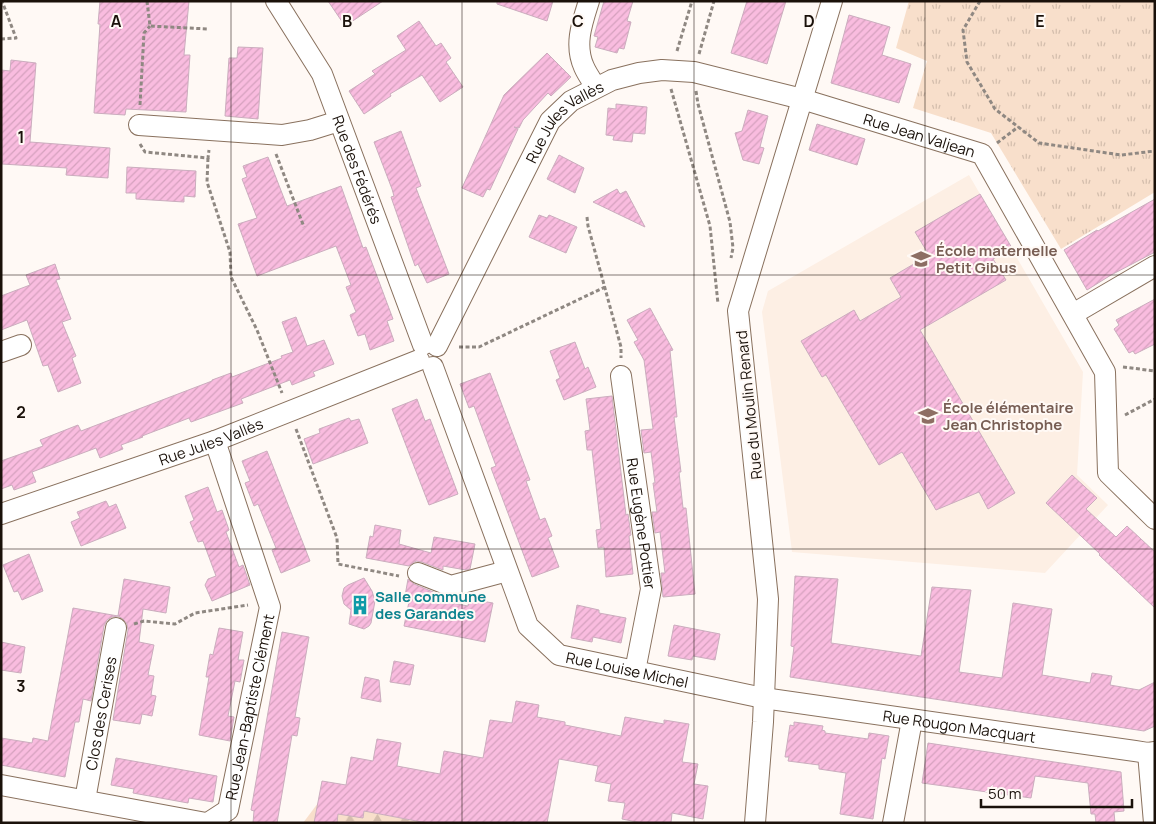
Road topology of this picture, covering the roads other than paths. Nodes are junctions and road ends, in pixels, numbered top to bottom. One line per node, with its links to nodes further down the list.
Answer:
1 (276, 1): 6 (street, Rue des Fédérés)
2 (589, 1): 4 (street)
3 (832, 1): 5 (street, Rue du Moulin Renard)
4 (596, 87): 5 (street, Rue Jules Vallès); 12 (street, Rue Jules Vallès)
5 (802, 99): 9 (street, Rue Jean Valjean); 21 (street, Rue du Moulin Renard)
6 (339, 121): 7 (street); 12 (street, Rue des Fédérés)
7 (139, 125)
8 (1155, 266): 9 (street)
9 (1073, 314): 16 (street, Rue Jean Valjean)
10 (20, 345): 11 (street)
11 (1, 352)
12 (431, 354): 14 (street, Rue Jules Vallès); 17 (street, Rue Louise Michel)
13 (621, 376): 20 (street, Rue Eugène Pottier)
14 (215, 441): 15 (street, Rue Jules Vallès); 26 (street, Rue Jean-Baptiste Clément)
15 (1, 514)
16 (1155, 519)
17 (508, 571): 18 (street); 20 (street, Rue Louise Michel)
18 (418, 573)
19 (116, 628): 25 (street, Clos des Cerises)
20 (635, 671): 21 (street, Rue Louise Michel)
21 (764, 698): 22 (street, Rue Rougon Macquart); 27 (street, Rue du Moulin Renard)
22 (912, 720): 23 (street, Rue Rougon Macquart); 28 (street)
23 (1152, 752): 29 (street)
24 (1, 785): 25 (street, Rue Jean-Baptiste Clément)
25 (85, 800): 26 (street, Rue Jean-Baptiste Clément)
26 (207, 823)
27 (755, 823)
28 (894, 823)
29 (1154, 823)

